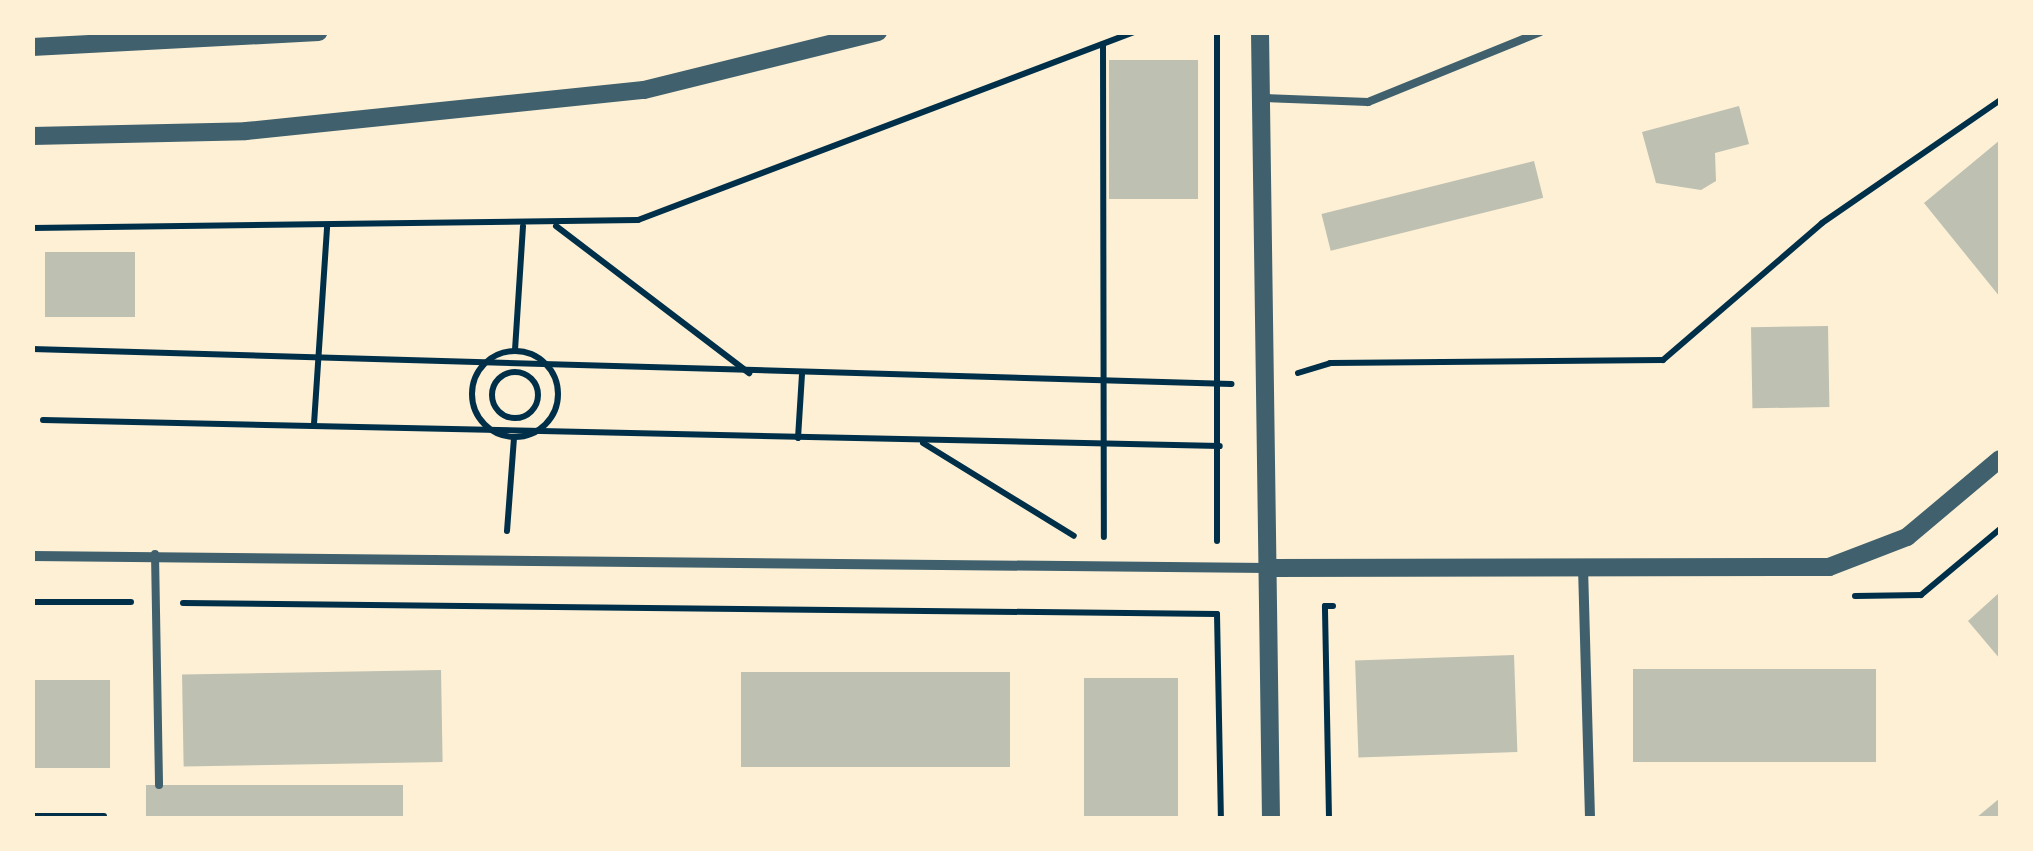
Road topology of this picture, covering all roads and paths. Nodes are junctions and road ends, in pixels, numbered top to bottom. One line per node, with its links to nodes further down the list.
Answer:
1 (319, 32): 7 (street)
2 (878, 32): 12 (street)
3 (1134, 32): 8 (path)
4 (1217, 32): 26 (path)
5 (1260, 32): 10 (street)
6 (1540, 32): 10 (lane)
7 (228, 36): 9 (street)
8 (1103, 44): 13 (path); 24 (path)
9 (32, 48)
10 (1264, 98): 25 (street)
11 (2000, 100): 25 (path)
12 (32, 136)
13 (556, 225): 14 (path); 22 (path)
14 (523, 226): 15 (path); 18 (path)
15 (327, 227): 16 (path); 19 (path)
16 (32, 228)
17 (32, 349): 19 (path)
18 (515, 350): 20 (path); 21 (path)
19 (319, 358): 20 (path); 29 (path)
20 (483, 364): 21 (path); 30 (path)
21 (550, 367): 22 (path); 31 (path)
22 (749, 373): 23 (path)
23 (802, 375): 24 (path); 33 (path)
24 (1103, 382): 26 (path); 35 (path)
25 (1268, 382): 26 (path); 45 (street)
26 (1222, 385): 36 (path)
27 (513, 418): 27 (path)
28 (44, 420): 29 (path)
29 (314, 424): 30 (path)
30 (488, 430): 31 (path); 32 (path)
31 (540, 430): 32 (path); 33 (path)
32 (514, 438): 40 (path)
33 (798, 439): 34 (path)
34 (922, 442): 35 (path); 38 (path)
35 (1104, 445): 36 (path); 41 (path)
36 (1220, 446): 43 (path)
37 (2000, 459): 44 (street)
38 (1087, 544)
39 (155, 554): 40 (street); 42 (street); 47 (lane)
40 (506, 554): 43 (street)
41 (1104, 554)
42 (32, 556)
43 (1218, 567): 45 (street)
44 (1582, 567): 45 (street); 53 (street)
45 (1269, 568): 52 (street)
46 (32, 602): 47 (path)
47 (153, 602): 48 (lane); 51 (path)
48 (159, 785)
49 (32, 816): 50 (path)
50 (104, 816)
51 (1220, 818)
52 (1271, 818)
53 (1590, 818)

